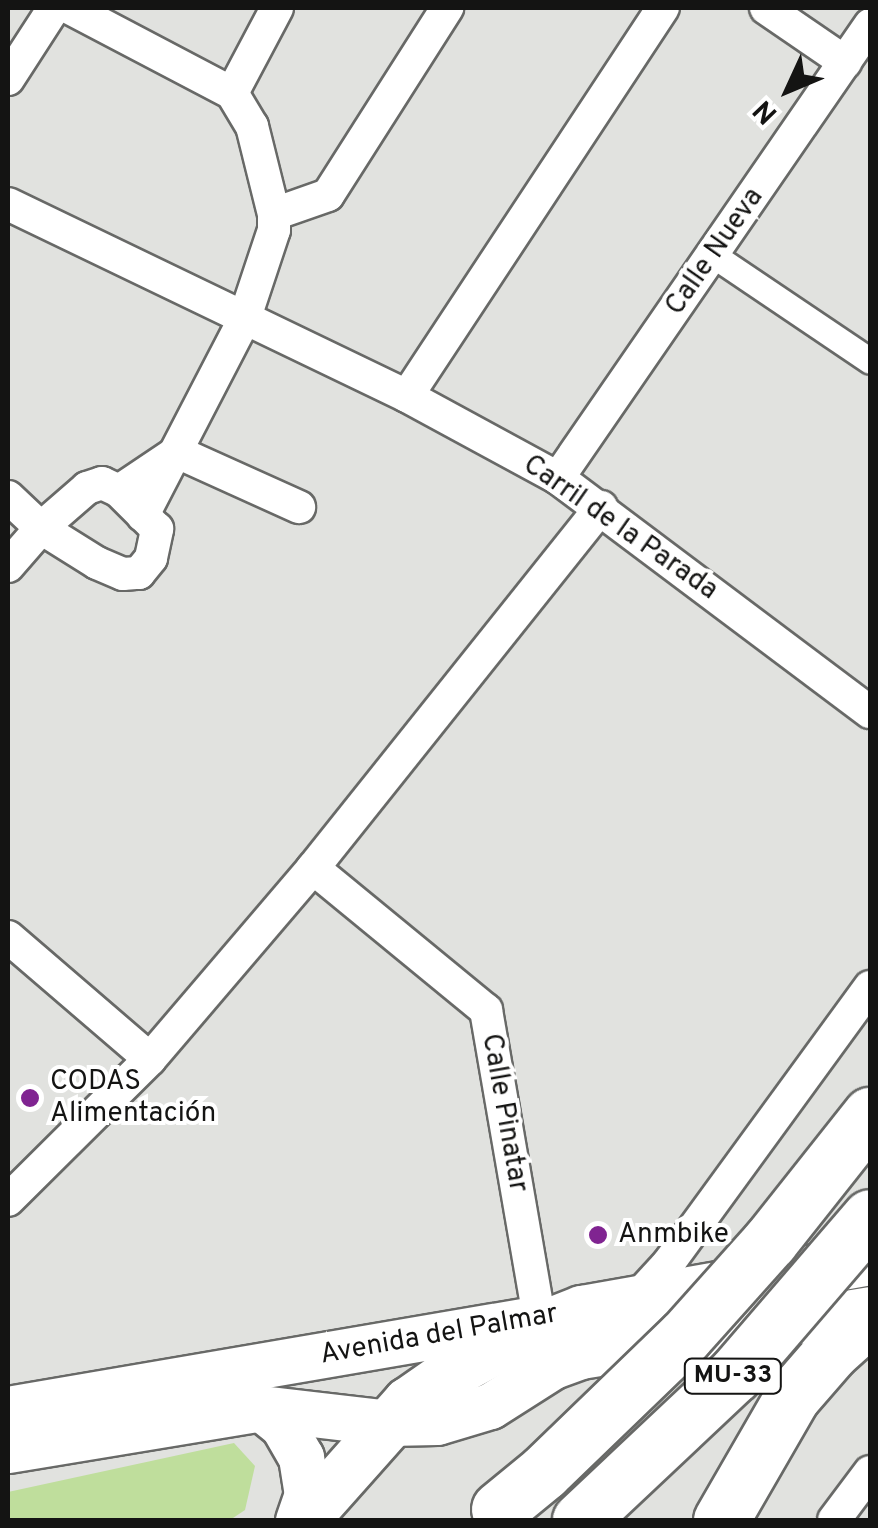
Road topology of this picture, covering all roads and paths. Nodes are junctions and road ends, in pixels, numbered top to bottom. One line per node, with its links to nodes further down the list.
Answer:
1 (54, 8): 9 (street)
2 (70, 8): 10 (street)
3 (277, 8): 10 (street)
4 (447, 8): 12 (street)
5 (663, 8): 16 (street)
6 (766, 8): 8 (street)
7 (870, 25): 8 (street, Calle Nueva)
8 (845, 62): 13 (street, Calle Nueva)
9 (8, 79)
10 (232, 93): 12 (street)
11 (8, 204): 14 (street, Carril de la Parada)
12 (274, 214): 14 (street)
13 (712, 255): 15 (street); 18 (street, Calle Nueva)
14 (244, 320): 16 (street, Carril de la Parada); 17 (street)
15 (870, 361)
16 (407, 396): 18 (street, Carril de la Parada)
17 (178, 452): 19 (street); 22 (street); 23 (street)
18 (558, 478): 21 (street, Carril de la Parada)
19 (118, 491): 23 (street); 24 (street)
20 (8, 497): 24 (street)
21 (601, 507): 26 (street, Carril de la Parada); 27 (street)
22 (299, 508)
23 (143, 515): 24 (street)
24 (41, 528): 25 (street)
25 (8, 566)
26 (870, 712)
27 (312, 868): 30 (street); 36 (street, Calle Pinatar)
28 (8, 937): 30 (street)
29 (870, 987): 34 (street)
30 (150, 1059): 32 (street)
31 (870, 1115): 42 (highway, MU-33, bridge)
32 (8, 1200)
33 (870, 1217): 44 (highway, MU-33, bridge)
34 (634, 1302): 35 (main road, Avenida del Palmar); 36 (main road, Avenida del Palmar)
35 (853, 1311): 39 (main road, Avenida del Palmar); 45 (highway)
36 (560, 1314): 38 (main road, Avenida del Palmar); 39 (main road)
37 (261, 1408): 39 (main road, Avenida del Palmar); 40 (main road, Avenida del Palmar); 43 (main road)
38 (8, 1409)
39 (388, 1424): 43 (main road)
40 (8, 1450)
41 (870, 1472): 46 (street)
42 (492, 1515)
43 (301, 1520)
44 (580, 1520)
45 (720, 1520)
46 (834, 1520)

